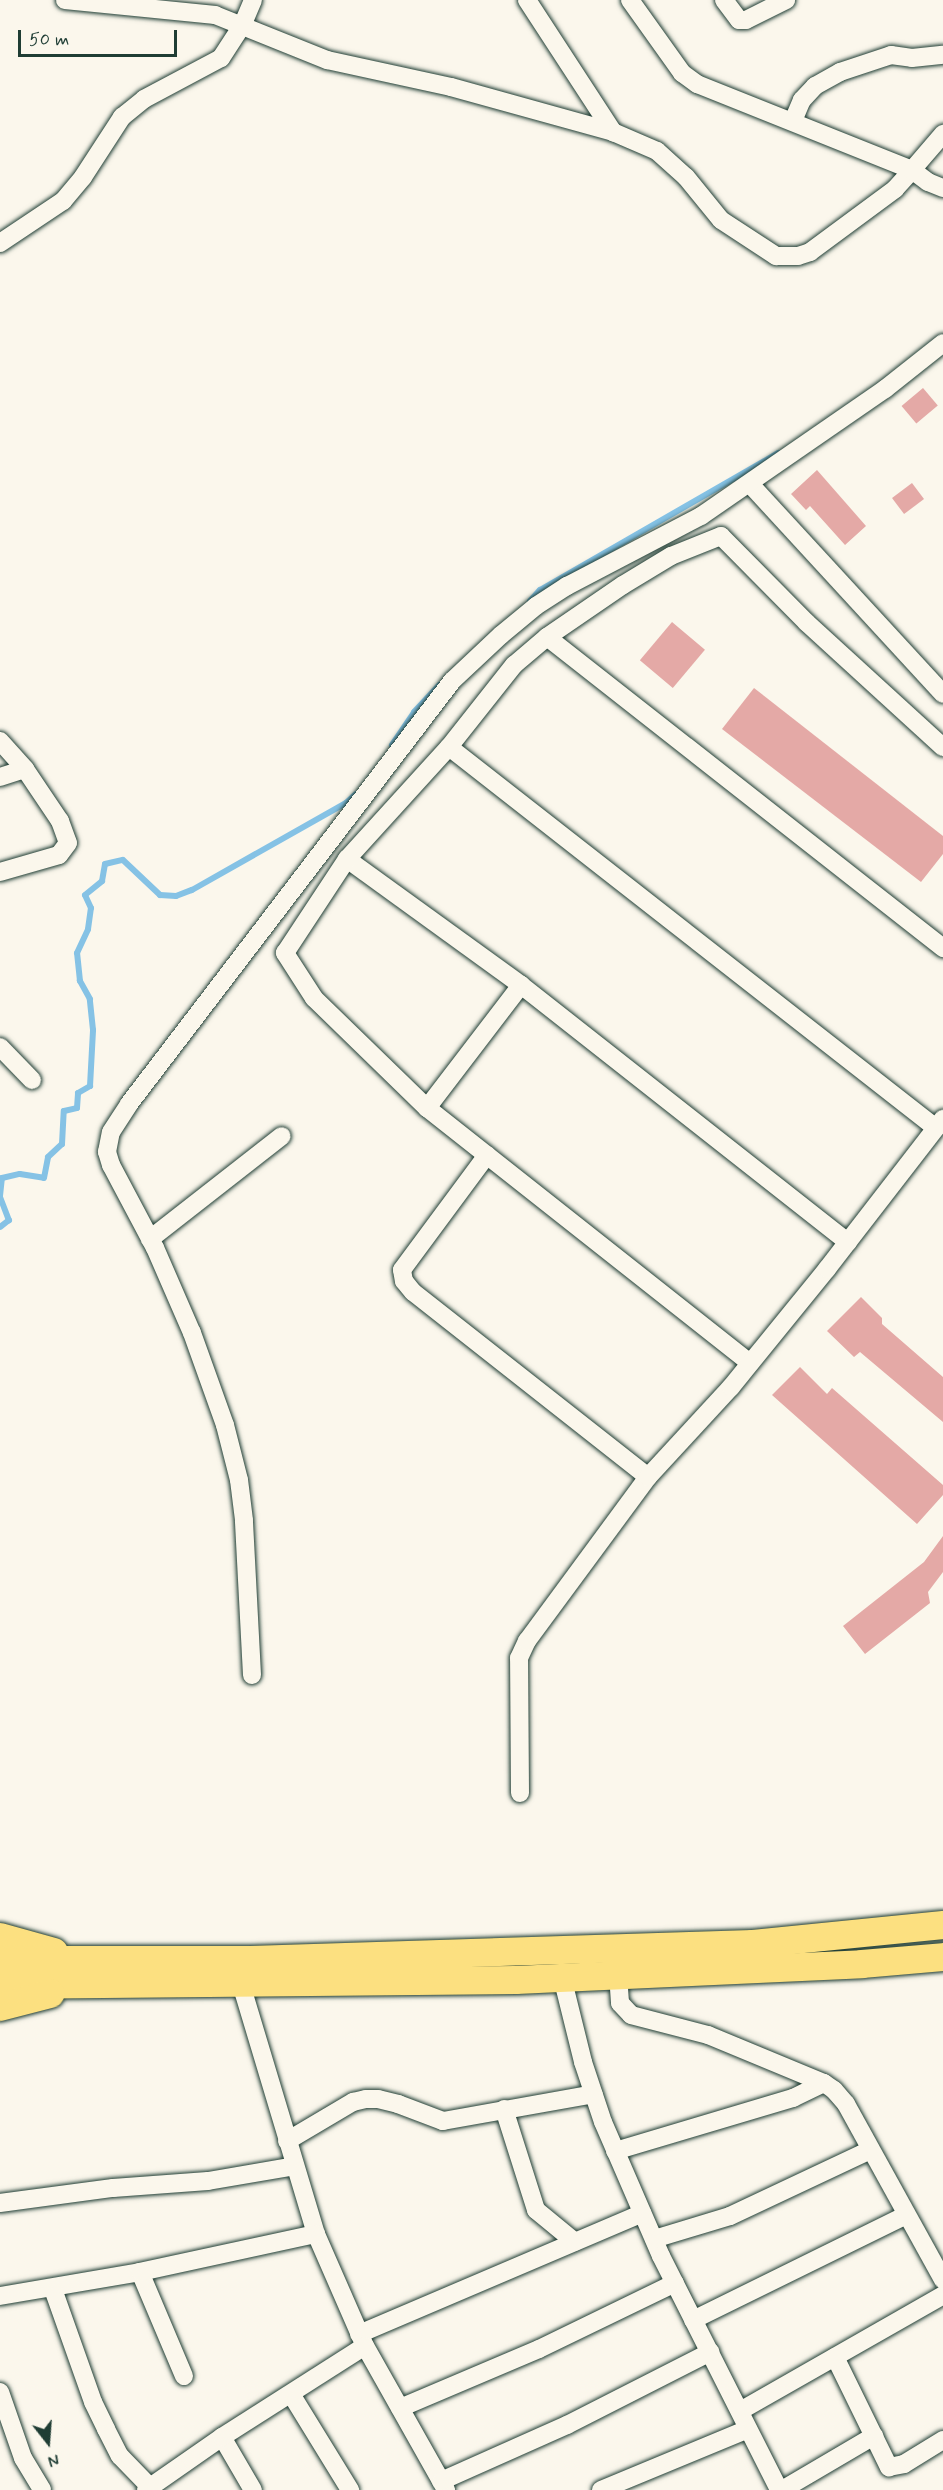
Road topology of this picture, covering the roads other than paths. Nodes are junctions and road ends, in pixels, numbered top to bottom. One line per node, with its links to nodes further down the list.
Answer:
1 (65, 0): 7 (street)
2 (253, 0): 8 (street)
3 (528, 0): 11 (street)
4 (630, 0): 10 (street)
5 (724, 0): 6 (street)
6 (786, 0)
7 (100, 3): 8 (street)
8 (242, 26): 11 (street); 15 (street)
9 (943, 55): 10 (street)
10 (793, 121): 13 (street)
11 (613, 132): 13 (street)
12 (943, 134): 13 (street)
13 (912, 170): 14 (street)
14 (943, 188)
15 (0, 243)
16 (943, 343): 17 (street)
17 (750, 484): 19 (street); 35 (street)
18 (547, 637): 21 (street); 22 (street); 27 (street)
19 (943, 694)
20 (0, 741): 23 (street)
21 (449, 747): 25 (street); 32 (street)
22 (943, 747)
23 (25, 770): 24 (street); 26 (street)
24 (0, 777)
25 (348, 859): 28 (street); 31 (street)
26 (0, 872)
27 (943, 948)
28 (521, 986): 31 (street); 36 (street)
29 (0, 1047): 30 (street)
30 (32, 1080)
31 (427, 1108): 34 (street)
32 (940, 1124): 36 (street)
33 (282, 1136): 35 (street)
34 (487, 1155): 37 (street); 38 (street)
35 (150, 1239): 39 (street)
36 (848, 1242): 37 (street)
37 (750, 1363): 38 (street)
38 (648, 1478): 40 (street)
39 (252, 1675)
40 (520, 1793)
41 (943, 1925): 42 (main road)
42 (909, 1930): 44 (main road); 46 (main road)
43 (0, 1937): 47 (main road)
44 (519, 1952): 47 (main road); 50 (street)
45 (0, 1960): 47 (main road)
46 (937, 1963): 48 (main road)
47 (80, 1973): 51 (main road); 52 (main road); 53 (main road)
48 (618, 1974): 49 (main road); 54 (street)
49 (562, 1977): 50 (main road); 55 (street)
50 (516, 1980): 51 (main road)
51 (241, 1984): 57 (street)
52 (0, 1985)
53 (0, 2007)
54 (824, 2083): 58 (street); 59 (street)
55 (594, 2094): 56 (street); 59 (street)
56 (504, 2109): 57 (street); 66 (street)
57 (288, 2141): 60 (street)
58 (870, 2150): 63 (street); 65 (street)
59 (615, 2151): 62 (street)
60 (295, 2166): 61 (street); 64 (street)
61 (0, 2203)
62 (642, 2213): 65 (street); 66 (street)
63 (906, 2215): 68 (street); 73 (street)
64 (316, 2234): 67 (street); 74 (street)
65 (654, 2239): 69 (street)
66 (575, 2242): 74 (street)
67 (140, 2272): 70 (street); 77 (street)
68 (943, 2280)
69 (675, 2283): 73 (street); 80 (street)
70 (53, 2289): 72 (street); 88 (street)
71 (943, 2295): 76 (street)
72 (0, 2296)
73 (693, 2320): 75 (street)
74 (362, 2340): 79 (street); 80 (street)
75 (710, 2352): 81 (street); 87 (street)
76 (834, 2357): 81 (street); 83 (street)
77 (183, 2376)
78 (0, 2392): 85 (street)
79 (291, 2394): 84 (street); 91 (street)
80 (400, 2408): 87 (street)
81 (740, 2411): 82 (street)
82 (748, 2429): 92 (street); 93 (street)
83 (874, 2436): 86 (street); 93 (street)
84 (222, 2437): 88 (street); 90 (street)
85 (7, 2438): 89 (street)
86 (943, 2440)
87 (444, 2486)
88 (150, 2489)
89 (42, 2490)
90 (253, 2490)
91 (350, 2490)
92 (601, 2490)
93 (781, 2490)

